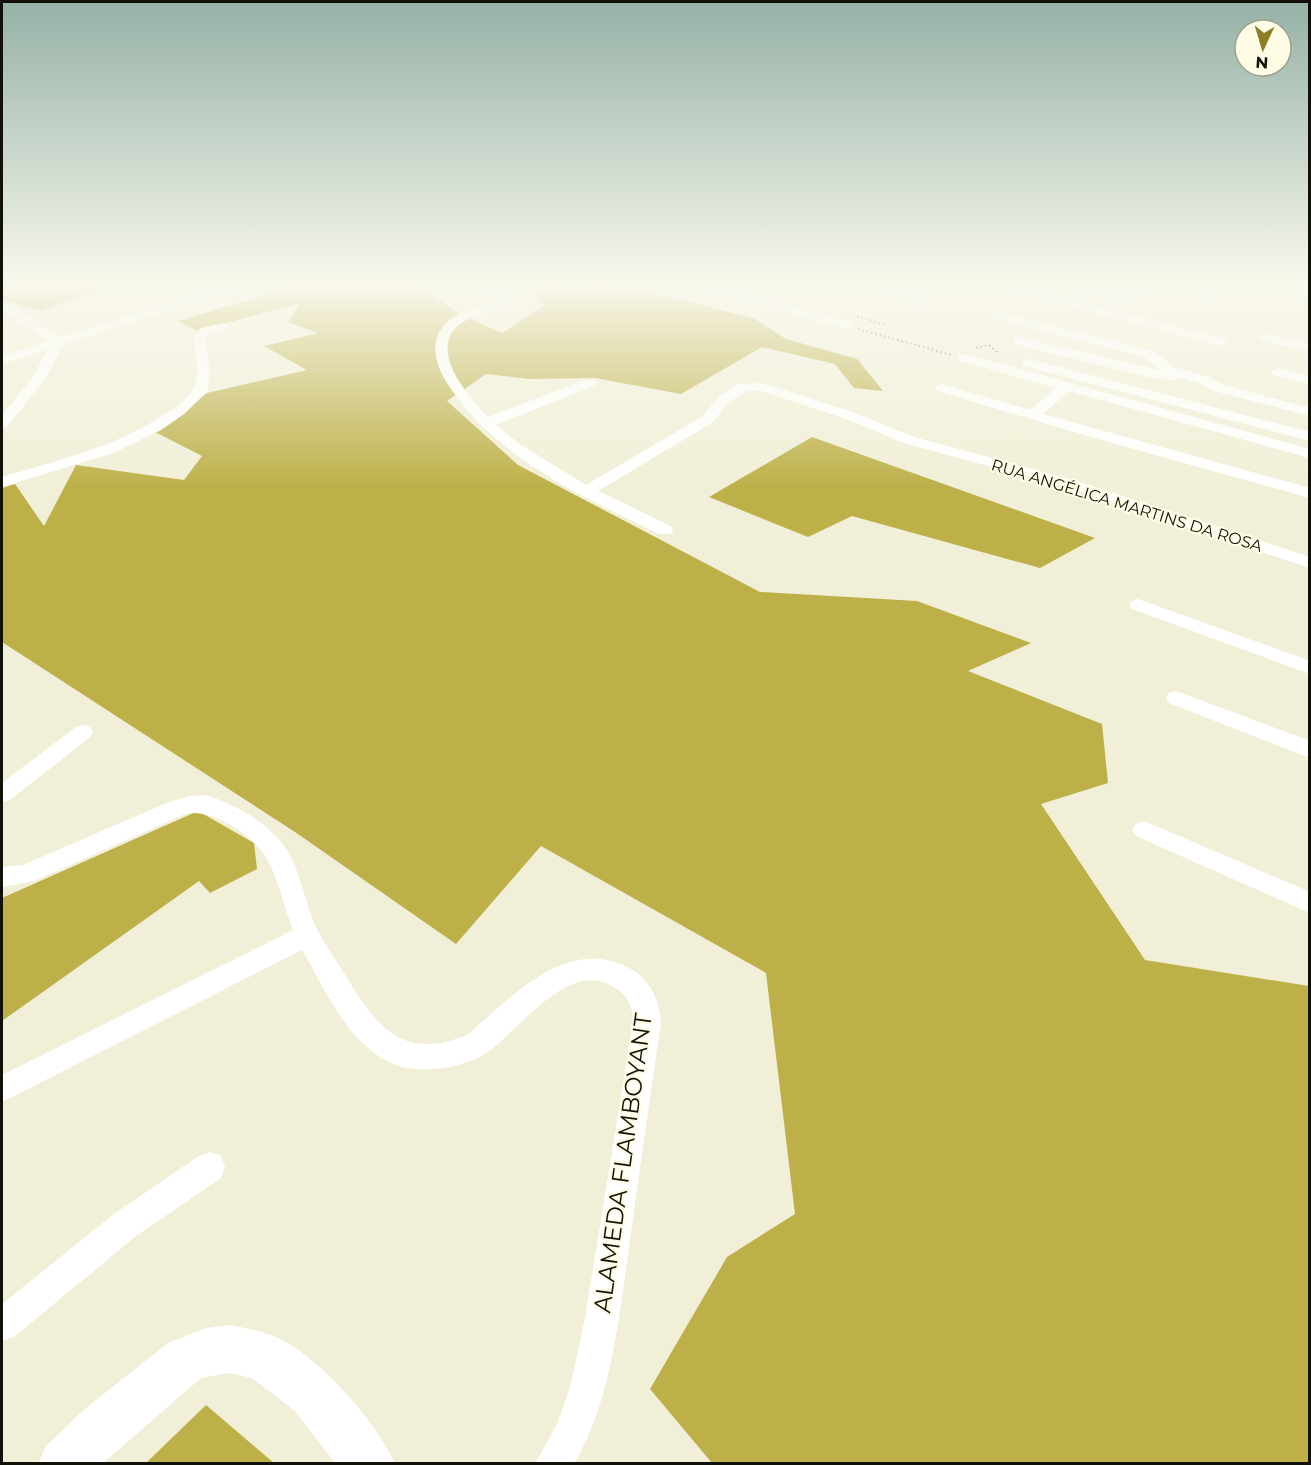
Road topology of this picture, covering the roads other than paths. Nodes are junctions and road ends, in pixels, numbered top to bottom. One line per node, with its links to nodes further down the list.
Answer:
1 (29, 351): 9 (street)
2 (54, 351): 21 (street)
3 (201, 351): 24 (street)
4 (442, 351): 20 (street)
5 (1061, 351): 11 (street)
6 (1140, 351): 11 (street)
7 (1002, 356): 22 (street)
8 (965, 358): 16 (street)
9 (2, 360)
10 (1278, 372): 13 (street)
11 (1183, 375): 17 (street)
12 (1227, 375): 17 (street)
13 (1310, 380)
14 (589, 383): 20 (street)
15 (942, 387): 19 (street)
16 (1064, 388): 19 (street); 23 (street)
17 (1219, 388): 18 (street)
18 (1310, 412)
19 (1033, 415): 26 (street)
20 (487, 423): 25 (street)
21 (2, 424)
22 (1310, 437)
23 (1310, 454)
24 (2, 482)
25 (585, 492): 27 (street); 28 (street, RUA ANGÉLICA MARTINS DA ROSA)
26 (1310, 493)
27 (665, 530)
28 (1310, 563)
29 (1138, 605): 30 (street)
30 (1310, 668)
31 (1176, 698): 33 (street)
32 (83, 732): 34 (street)
33 (1310, 750)
34 (2, 794)
35 (1144, 830): 37 (street)
36 (2, 877): 38 (street, ALAMEDA FLAMBOYANT)
37 (1310, 903)
38 (307, 935): 39 (street); 44 (street, ALAMEDA FLAMBOYANT)
39 (2, 1089)
40 (210, 1167): 41 (street)
41 (2, 1325)
42 (64, 1464): 43 (main road)
43 (369, 1464)
44 (553, 1464)

